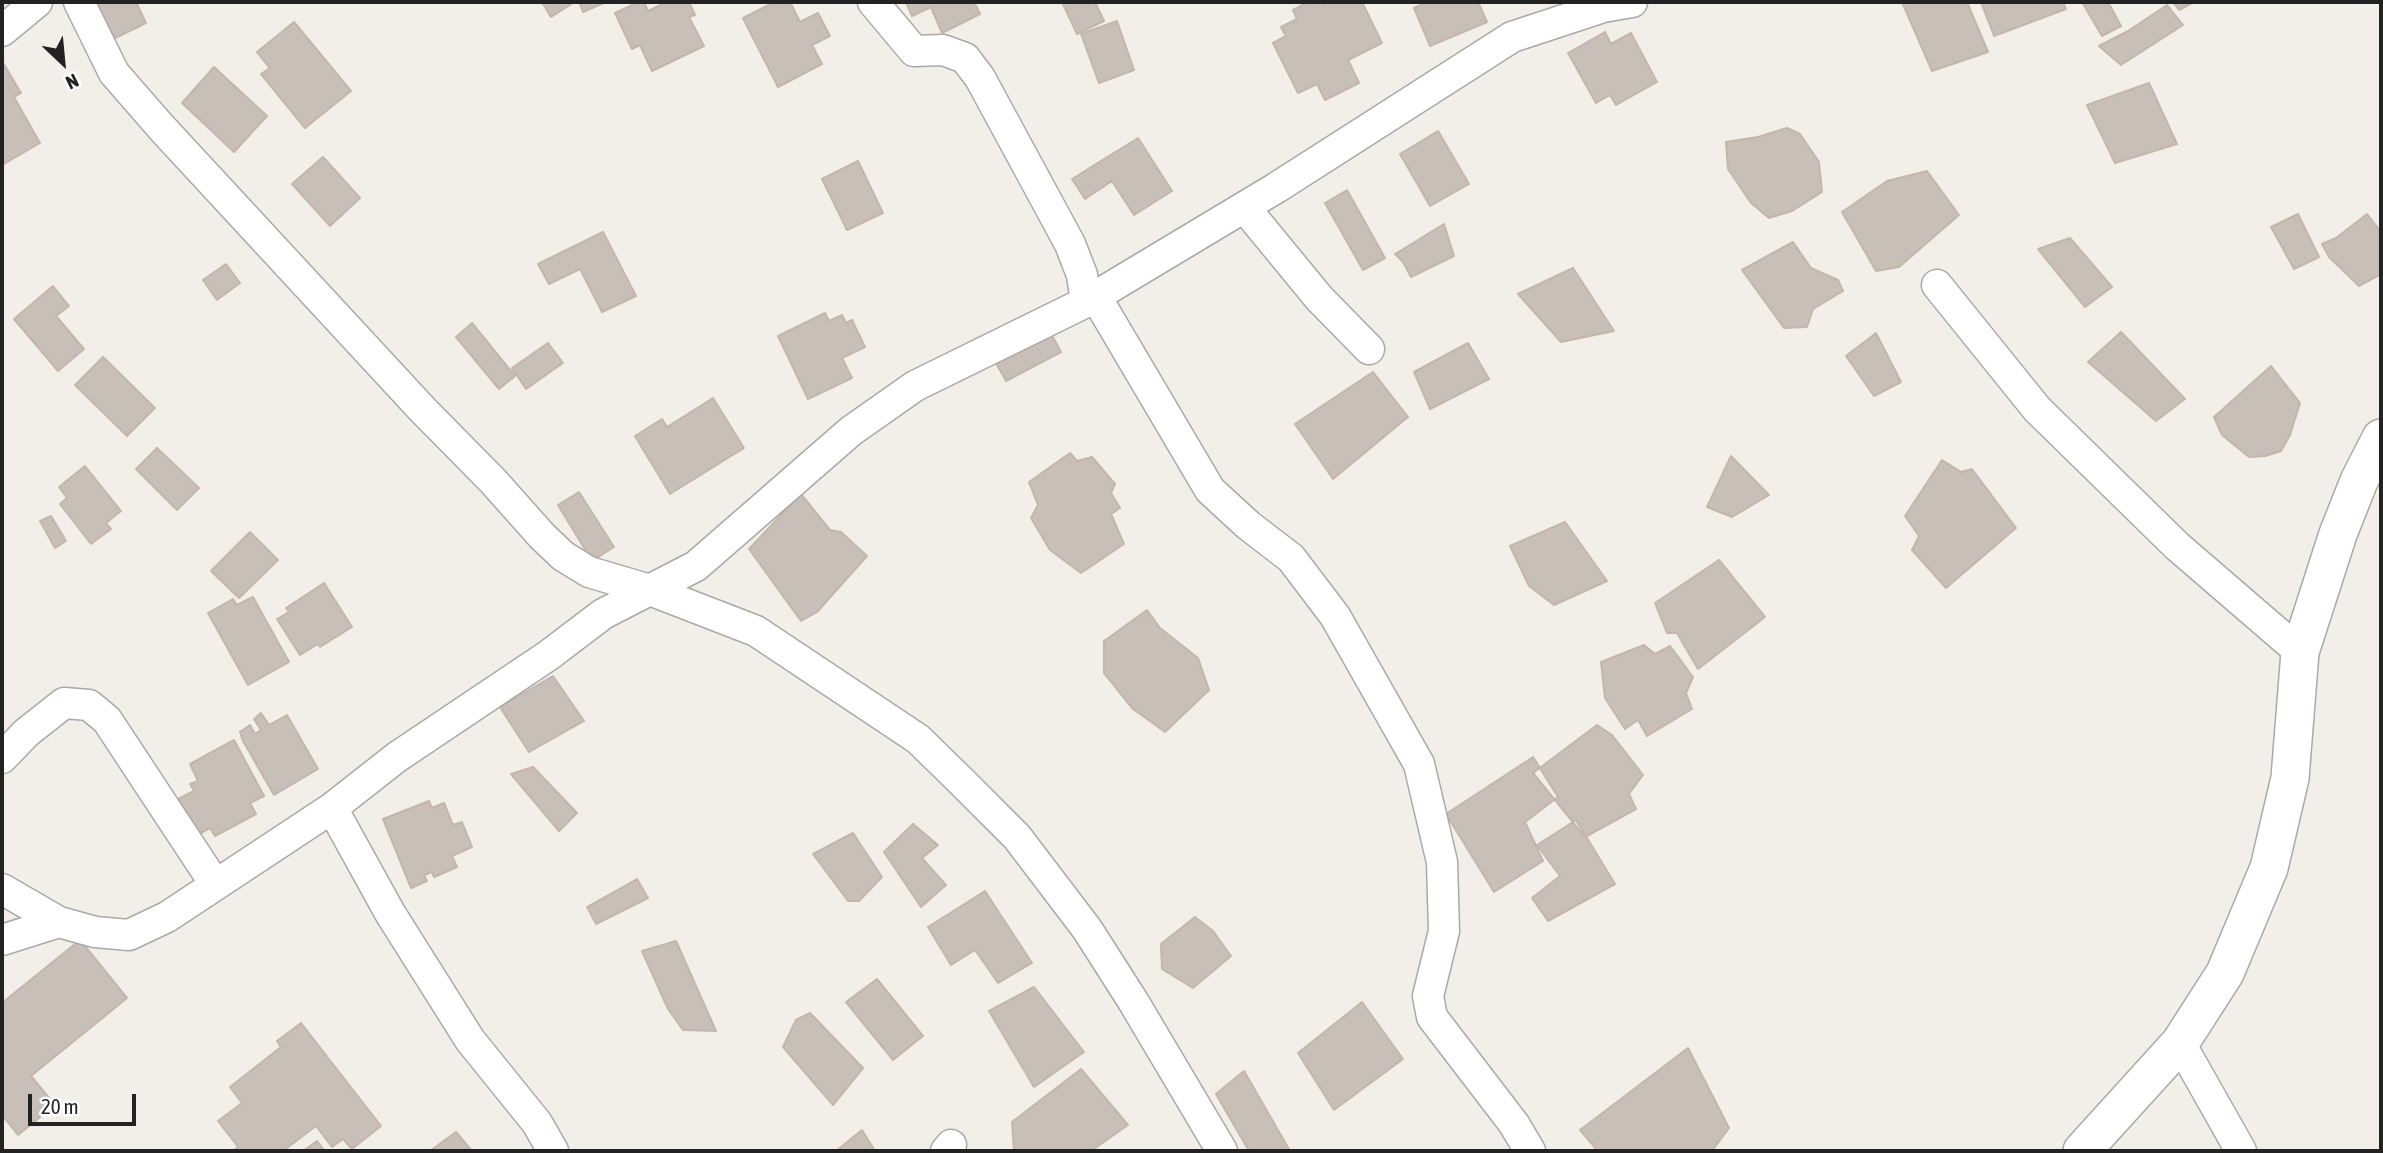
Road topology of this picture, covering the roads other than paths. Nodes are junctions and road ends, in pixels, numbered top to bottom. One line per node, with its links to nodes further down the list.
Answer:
1 (37, 2): 5 (street)
2 (79, 2): 11 (street)
3 (873, 2): 8 (street)
4 (1632, 2): 6 (street)
5 (2, 30)
6 (1245, 208): 8 (street); 9 (street)
7 (1937, 285): 12 (street)
8 (1091, 299): 11 (street); 22 (street)
9 (1369, 349)
10 (2381, 438): 12 (street)
11 (650, 590): 14 (street); 21 (street)
12 (2300, 652): 19 (street)
13 (2, 758): 15 (street)
14 (332, 808): 15 (street); 20 (street)
15 (215, 884): 17 (street)
16 (2, 889): 17 (street)
17 (59, 922): 18 (street)
18 (2, 940)
19 (2180, 1043): 23 (street); 24 (street)
20 (553, 1151)
21 (1222, 1151)
22 (1530, 1151)
23 (2082, 1151)
24 (2241, 1151)

